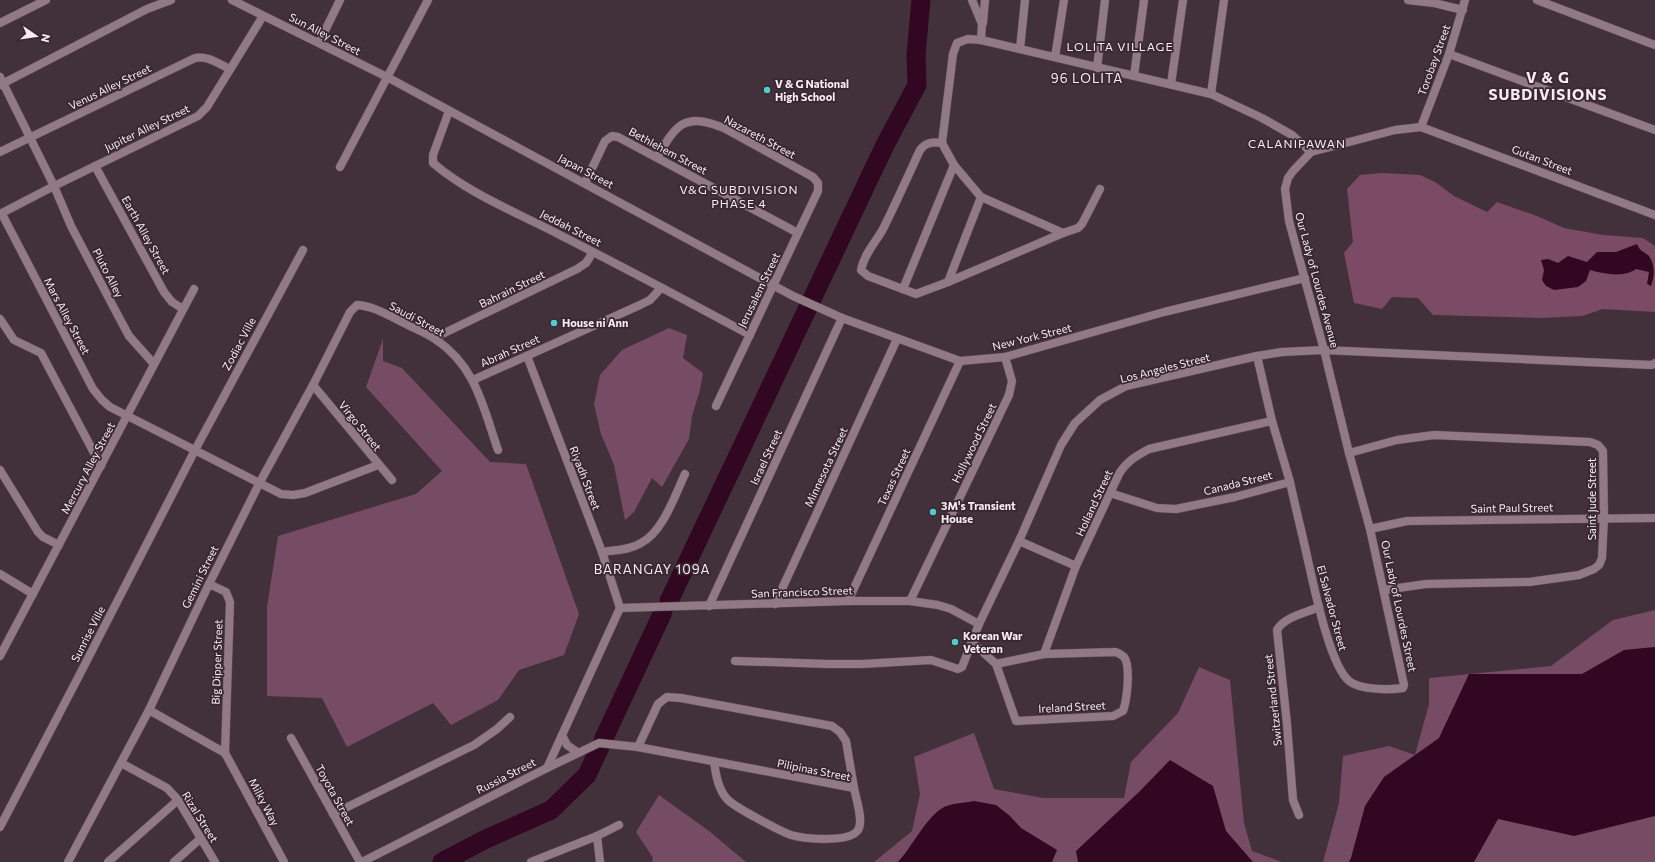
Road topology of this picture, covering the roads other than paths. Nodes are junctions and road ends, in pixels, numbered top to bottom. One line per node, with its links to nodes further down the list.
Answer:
1 (46, 0): 19 (street)
2 (172, 0): 31 (street)
3 (232, 0): 18 (street, Sun Alley Street)
4 (340, 0): 22 (street)
5 (428, 0): 30 (street)
6 (972, 0): 20 (street)
7 (985, 0): 20 (street)
8 (1025, 0): 24 (street)
9 (1064, 0): 26 (street)
10 (1105, 0): 27 (street)
11 (1144, 0): 29 (street)
12 (1183, 0): 32 (street)
13 (1224, 0): 33 (street)
14 (1408, 0): 17 (street)
15 (1465, 0): 17 (street, Torobay Street)
16 (1537, 0): 23 (street)
17 (1462, 10): 25 (street, Torobay Street)
18 (263, 16): 22 (street, Sun Alley Street); 28 (street, Jupiter Alley Street)
19 (0, 23)
20 (982, 24): 21 (street)
21 (981, 40): 24 (street); 38 (street)
22 (319, 43): 30 (street, Sun Alley Street)
23 (1655, 45)
24 (1020, 49): 26 (street)
25 (1449, 54): 35 (street, Torobay Street); 36 (street)
26 (1056, 57): 27 (street)
27 (1097, 68): 29 (street)
28 (230, 69): 37 (street, Venus Alley Street); 43 (street, Jupiter Alley Street)
29 (1134, 76): 32 (street)
30 (387, 77): 34 (street, Japan Street); 44 (street)
31 (1, 82): 37 (street, Pluto Alley)
32 (1171, 84): 33 (street)
33 (1211, 94): 40 (street)
34 (449, 111): 45 (street, Japan Street); 55 (street, Jeddah Street)
35 (1420, 127): 40 (street); 51 (street, Gutan Street)
36 (1655, 130)
37 (30, 138): 39 (street, Venus Alley Street); 47 (street, Pluto Alley)
38 (942, 143): 42 (street); 61 (street)
39 (0, 152)
40 (1311, 152): 56 (street, Our Lady of Lourdes Avenue)
41 (657, 157): 45 (street, Bethlehem Street); 46 (street, Nazareth Street); 52 (street, Bethlehem Street)
42 (954, 165): 49 (street); 61 (street)
43 (95, 166): 47 (street, Jupiter Alley Street); 63 (street, Earth Alley Street)
44 (340, 167)
45 (585, 183): 58 (street, Japan Street)
46 (818, 183): 52 (street, Jerusalem Street)
47 (54, 186): 50 (street, Jupiter Alley Street); 75 (street, Pluto Alley)
48 (1100, 189): 53 (street)
49 (981, 198): 53 (street); 57 (street)
50 (1, 214): 79 (street, Mars Alley Street)
51 (1655, 215)
52 (798, 233): 58 (street, Jerusalem Street)
53 (1063, 233): 57 (street)
54 (303, 250): 81 (street, Zodiac Ville)
55 (593, 252): 59 (street, Jeddah Street); 67 (street, Bahrain Street)
56 (1305, 278): 69 (street, Our Lady of Lourdes Avenue); 72 (street, New York Street)
57 (948, 282): 61 (street)
58 (774, 286): 64 (street, New York Street); 66 (street, Jerusalem Street)
59 (661, 288): 66 (street, Jeddah Street); 70 (street, Abrah Street)
60 (194, 289): 63 (street, Mercury Alley Street)
61 (903, 289)
62 (357, 305): 67 (street, Saudi Street); 77 (street, Gemini Street)
63 (183, 309): 75 (street, Mercury Alley Street)
64 (842, 318): 68 (street, New York Street); 106 (street, Israel Street)
65 (0, 319): 85 (street)
66 (750, 335): 78 (street, Jerusalem Street)
67 (434, 338): 76 (street, Saudi Street)
68 (897, 339): 73 (street, New York Street); 105 (street, Minnesota Street)
69 (1324, 350): 71 (street, Los Angeles Street); 74 (street, Los Angeles Street); 83 (street, Our Lady of Lourdes Avenue)
70 (526, 356): 76 (street, Abrah Street); 97 (street, Riyadh Street)
71 (1257, 356): 80 (street, Canada Street); 95 (street, Los Angeles Street)
72 (1006, 357): 73 (street, New York Street); 103 (street, Hollywood Street)
73 (960, 361): 104 (street, Texas Street)
74 (1655, 363)
75 (154, 364): 79 (street, Mercury Alley Street)
76 (473, 380): 82 (street, Saudi Street)
77 (313, 385): 84 (street, Virgo Street); 89 (street, Gemini Street)
78 (716, 406)
79 (127, 416): 81 (street); 85 (street, Mercury Alley Street)
80 (1272, 421): 90 (street, Canada Street); 91 (street, Holland Street)
81 (194, 450): 89 (street); 132 (street, Sunrise Ville)
82 (498, 450)
83 (1349, 453): 92 (street, Saint Jude Street); 94 (street, Our Lady of Lourdes Avenue)
84 (378, 465): 88 (street, Virgo Street); 89 (street)
85 (101, 466): 96 (street, Mercury Alley Street)
86 (0, 470): 96 (street)
87 (685, 474): 97 (street)
88 (392, 480)
89 (260, 482): 100 (street, Gemini Street)
90 (1290, 482): 91 (street, Canada Street); 107 (street, El Salvador Street)
91 (1110, 493): 98 (street, Holland Street)
92 (1604, 518): 93 (street, Saint Paul Street); 94 (street, Saint Paul Street); 101 (street, Saint Jude Street)
93 (1655, 518)
94 (1370, 529): 101 (street, Our Lady of Lourdes Street)
95 (1018, 541): 98 (street); 109 (street, Los Angeles Street)
96 (59, 545): 102 (street, Mercury Alley Street)
97 (602, 552): 108 (street, Riyadh Street)
98 (1076, 566): 112 (street, Holland Street)
99 (0, 574): 102 (street)
100 (209, 584): 117 (street, Gemini Street); 123 (street, Big Dipper Street)
101 (1384, 590): 116 (street, Our Lady of Lourdes Street)
102 (33, 594): 111 (street, Mercury Alley Street)
103 (910, 601): 104 (street, San Francisco Street); 109 (street, San Francisco Street)
104 (848, 602): 105 (street, San Francisco Street)
105 (774, 604): 106 (street, San Francisco Street)
106 (709, 606): 108 (street, San Francisco Street)
107 (1319, 607): 116 (street, El Salvador Street); 130 (street, Switzerland Street)
108 (620, 608): 119 (street, Russia Street)
109 (979, 624): 110 (street, Los Angeles Street)
110 (973, 642): 114 (street, Los Angeles Street); 115 (street, Ireland Street)
111 (3, 644): 113 (street, Mercury Alley Street)
112 (1044, 654): 115 (street, Ireland Street); 115 (street, Ireland Street)
113 (0, 656)
114 (735, 661)
115 (996, 664)
116 (1403, 688)
117 (150, 710): 123 (street); 125 (street, Gemini Street)
118 (510, 717): 129 (street)
119 (562, 735): 122 (street); 126 (street, Russia Street)
120 (291, 738): 129 (street, Toyota Street)
121 (638, 747): 122 (street, Pilipinas Street); 124 (street, Pilipinas Street); 127 (street)
122 (577, 752): 126 (street, Pilipinas Street)
123 (225, 753): 140 (street, Milky Way)
124 (714, 762): 127 (street, Pilipinas Street); 127 (street, Pilipinas Street)
125 (121, 763): 128 (street, Rizal Street); 136 (street, Gemini Street)
126 (547, 768): 141 (street, Russia Street)
127 (854, 788)
128 (178, 800): 134 (street, Rizal Street); 137 (street)
129 (333, 814): 141 (street, Toyota Street)
130 (1299, 815)
131 (619, 825): 133 (street)
132 (0, 827)
133 (597, 836): 135 (street); 143 (street)
134 (200, 839): 138 (street); 139 (street, Rizal Street)
135 (543, 859): 142 (street)
136 (68, 862)
137 (108, 862)
138 (174, 862)
139 (215, 862)
140 (284, 862)
141 (361, 862)
142 (531, 862)
143 (600, 862)

